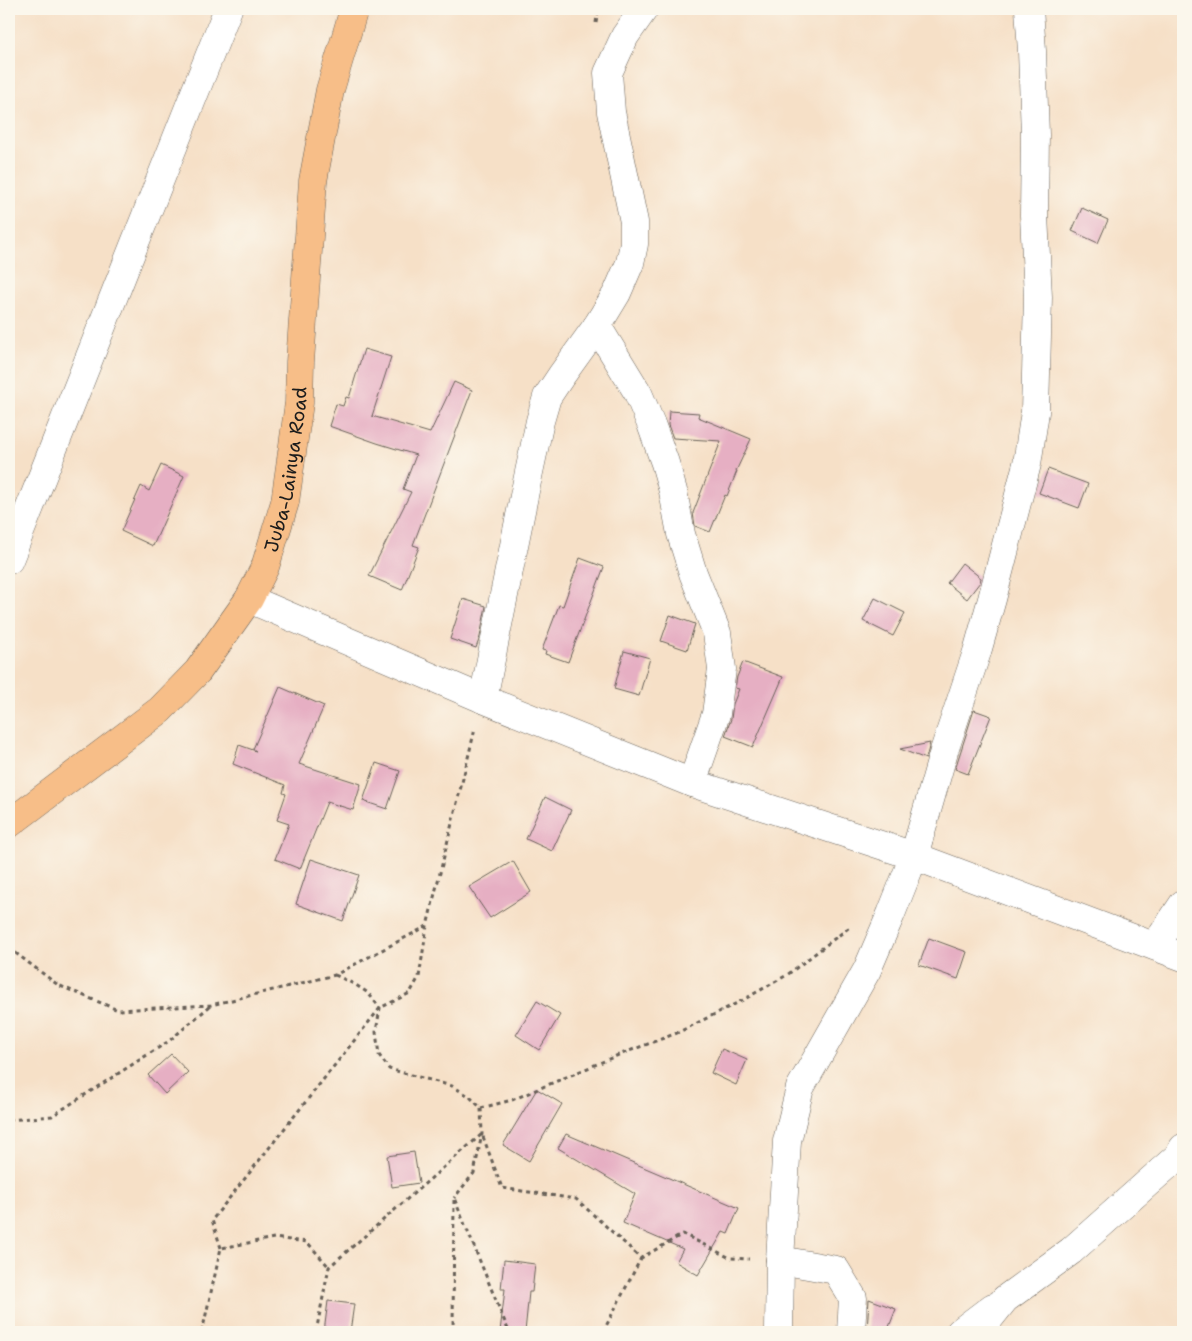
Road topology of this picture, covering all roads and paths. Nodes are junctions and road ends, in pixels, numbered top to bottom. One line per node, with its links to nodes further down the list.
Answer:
1 (228, 9): 6 (street)
2 (354, 9): 7 (main road, Juba-Lainya Road)
3 (644, 9): 5 (street)
4 (1029, 9): 11 (street)
5 (597, 326): 8 (street); 9 (street)
6 (9, 560)
7 (249, 599): 8 (street); 10 (main road, Juba-Lainya Road)
8 (483, 699): 9 (street); 14 (path)
9 (692, 783): 11 (street)
10 (9, 824)
11 (914, 856): 15 (street); 28 (street)
12 (1183, 904): 15 (street)
13 (855, 923): 21 (path)
14 (427, 926): 18 (path); 20 (path)
15 (1155, 946): 17 (street)
16 (9, 948): 19 (path)
17 (1183, 957)
18 (335, 975): 19 (path); 20 (path)
19 (211, 1005): 22 (path)
20 (380, 1008): 21 (path); 26 (path)
21 (481, 1108): 23 (path)
22 (9, 1120)
23 (482, 1134): 25 (path); 27 (path); 29 (path)
24 (1183, 1148): 30 (street)
25 (454, 1198): 33 (path); 34 (path)
26 (221, 1248): 29 (path); 31 (path)
27 (641, 1258): 28 (path); 35 (path)
28 (780, 1260): 36 (street); 37 (street)
29 (329, 1267): 32 (path)
30 (1005, 1299): 38 (street); 39 (street); 40 (street)
31 (202, 1332)
32 (316, 1332)
33 (453, 1332)
34 (510, 1332)
35 (603, 1332)
36 (779, 1332)
37 (851, 1332)
38 (960, 1332)
39 (983, 1332)
40 (993, 1332)

